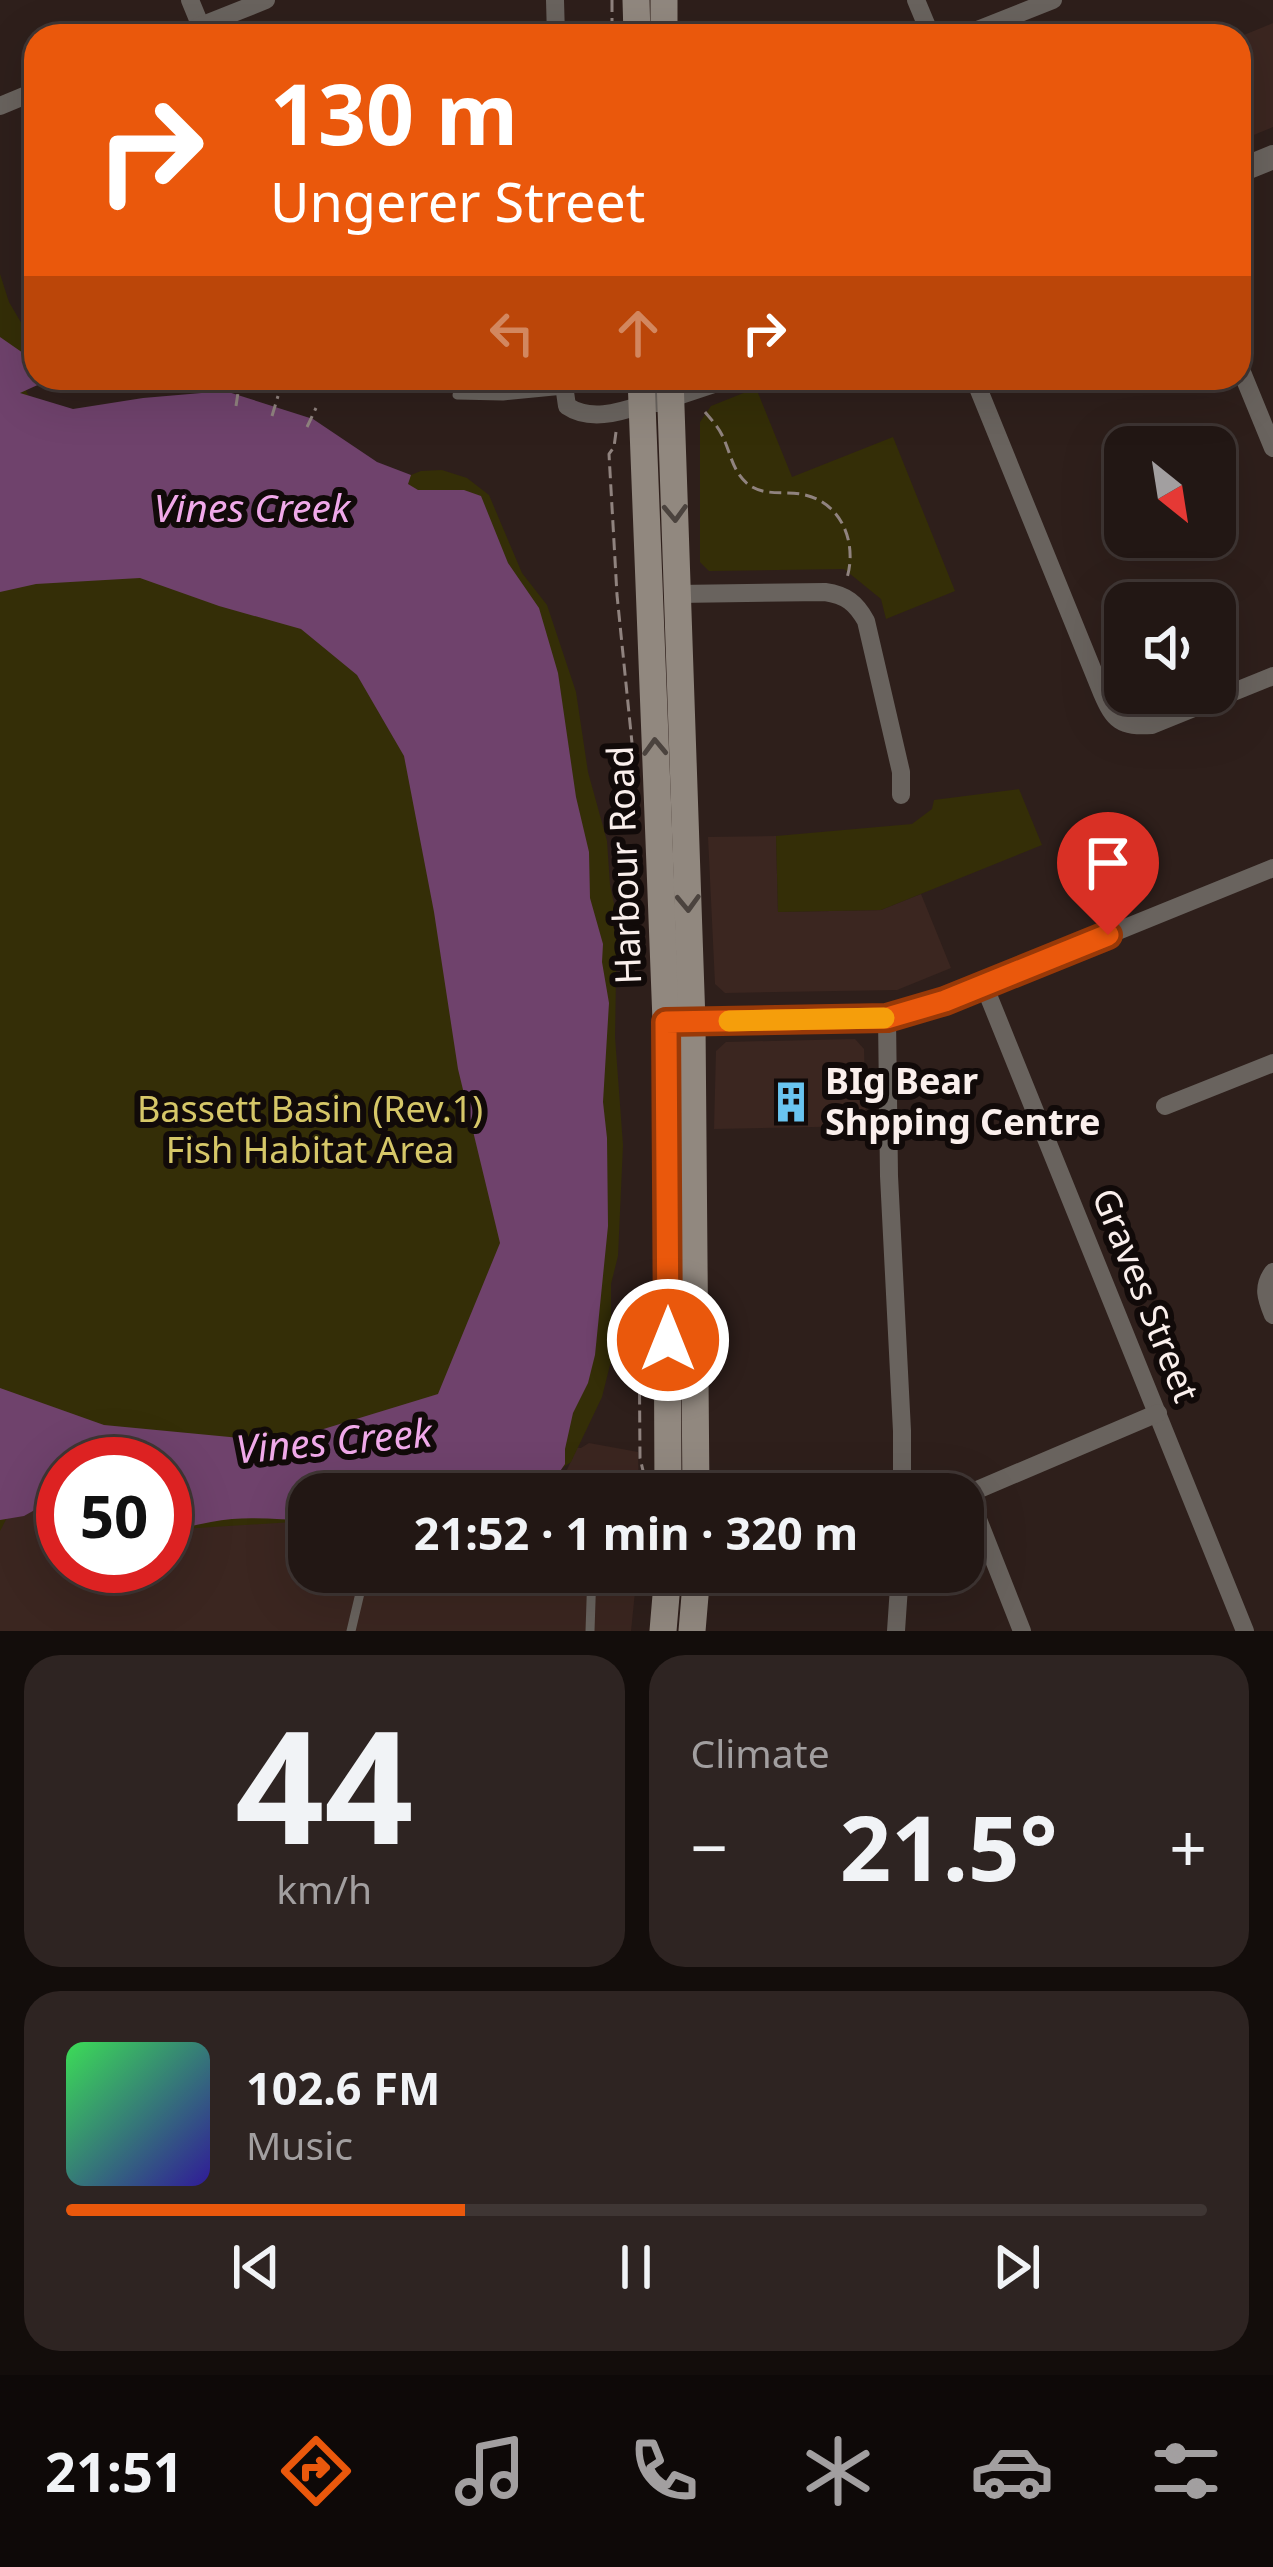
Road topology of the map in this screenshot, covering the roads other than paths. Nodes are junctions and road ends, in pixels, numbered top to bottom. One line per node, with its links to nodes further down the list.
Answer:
1 (266, 0): 3 (street)
2 (1053, 0): 4 (street)
3 (217, 24)
4 (992, 24)
5 (534, 390): 11 (lane)
6 (565, 390): 10 (street)
7 (671, 390): 13 (main road, Harbour Road, one-way to 13)
8 (979, 390): 14 (street)
9 (1249, 390): 12 (street)
10 (641, 392): 19 (main road, Harbour Road, one-way to 10)
11 (458, 394)
12 (1273, 448)
13 (677, 594): 15 (street); 19 (main road, Harbour Road, one-way to 19)
14 (1273, 676)
15 (901, 795)
16 (1273, 868): 17 (street)
17 (984, 985): 18 (street); 24 (street, Graves Street)
18 (887, 1018): 19 (street); 27 (street)
19 (679, 1022): 25 (main road, Harbour Road); 26 (main road, Harbour Road)
20 (1273, 1063): 21 (street)
21 (1165, 1106)
22 (1270, 1276): 23 (street)
23 (1273, 1315)
24 (1158, 1413): 28 (street); 41 (street, Graves Street)
25 (668, 1473)
26 (695, 1473)
27 (902, 1473)
28 (984, 1487)
29 (984, 1539): 40 (street)
30 (360, 1593): 35 (lane)
31 (591, 1593): 36 (lane)
32 (666, 1593): 37 (main road)
33 (695, 1593): 38 (main road)
34 (899, 1593): 39 (street)
35 (351, 1631)
36 (590, 1631)
37 (663, 1631)
38 (692, 1631)
39 (896, 1631)
40 (1022, 1631)
41 (1245, 1631)

